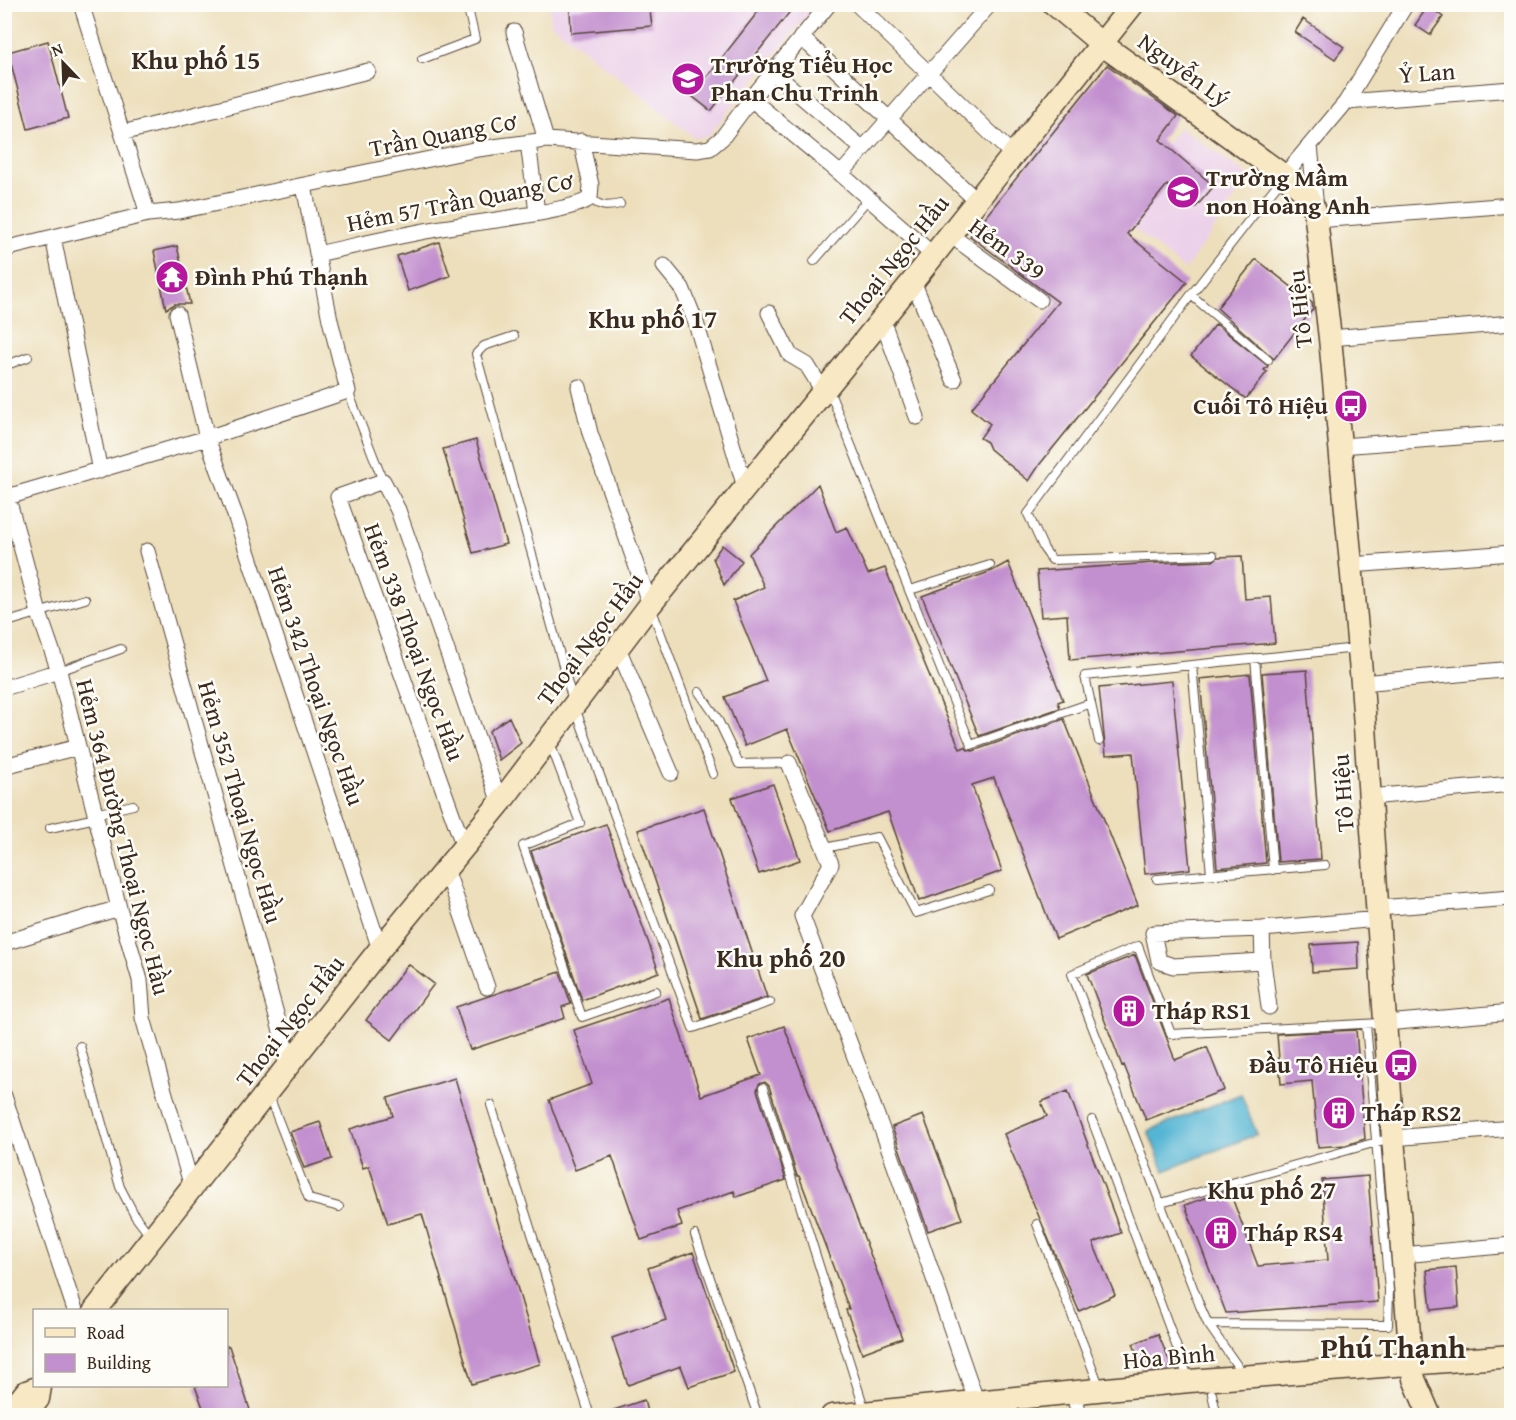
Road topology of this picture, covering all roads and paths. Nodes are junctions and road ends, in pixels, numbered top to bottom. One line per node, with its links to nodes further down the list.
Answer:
1 (81, 4): 20 (street)
2 (467, 4): 12 (lane)
3 (829, 4): 10 (street, Trần Quang Cơ)
4 (857, 4): 15 (street)
5 (990, 4): 15 (street)
6 (1054, 4): 11 (main road, Nguyễn Lý)
7 (1133, 4): 11 (main road, Thoại Ngọc Hầu)
8 (1406, 4): 18 (street)
9 (514, 32): 21 (street)
10 (801, 37): 14 (street, Trần Quang Cơ); 19 (street)
11 (1110, 44): 26 (main road, Thoại Ngọc Hầu); 28 (main road, Nguyễn Lý)
12 (422, 59)
13 (368, 71): 20 (street)
14 (773, 72): 17 (street, Trần Quang Cơ); 25 (street)
15 (928, 74): 19 (street); 26 (street)
16 (1512, 89): 18 (street, Ỷ Lan)
17 (751, 99): 22 (street, Trần Quang Cơ); 27 (street)
18 (1346, 102): 24 (street)
19 (889, 119): 25 (street); 32 (street)
20 (122, 133): 36 (street)
21 (546, 140): 22 (street, Trần Quang Cơ); 23 (street, Trần Quang Cơ)
22 (581, 141): 30 (street, Hẻm 57 Trần Quang Cơ)
23 (528, 142): 29 (street, Trần Quang Cơ); 35 (street)
24 (1310, 145): 28 (street); 37 (street)
25 (863, 148): 27 (street)
26 (1012, 154): 32 (main road, Thoại Ngọc Hầu)
27 (841, 174): 31 (street)
28 (1284, 176): 37 (main road, Tô Hiệu); 46 (lane)
29 (304, 186): 36 (street, Trần Quang Cơ); 41 (street)
30 (590, 198): 33 (lane); 35 (street, Hẻm 57 Trần Quang Cơ)
31 (868, 198): 42 (street); 43 (lane)
32 (976, 200): 38 (main road, Thoại Ngọc Hầu)
33 (621, 204)
34 (1512, 206): 37 (street)
35 (537, 213): 41 (street, Hẻm 57 Trần Quang Cơ)
36 (148, 214): 39 (street, Trần Quang Cơ)
37 (1317, 220): 53 (main road, Tô Hiệu)
38 (950, 234): 42 (main road, Thoại Ngọc Hầu); 47 (street, Hẻm 339)
39 (53, 237): 40 (street, Trần Quang Cơ); 65 (street)
40 (4, 249)
41 (317, 254): 60 (street)
42 (933, 255): 45 (main road, Thoại Ngọc Hầu)
43 (814, 261)
44 (664, 266): 67 (street)
45 (913, 281): 50 (main road, Thoại Ngọc Hầu); 57 (street)
46 (1191, 295): 55 (lane); 71 (lane)
47 (1039, 300)
48 (769, 313): 59 (street)
49 (177, 314): 63 (street, Hẻm 342 Thoại Ngọc Hầu)
50 (882, 319): 59 (main road, Thoại Ngọc Hầu); 61 (street)
51 (1512, 323): 53 (street)
52 (514, 336): 90 (lane)
53 (1330, 338): 64 (main road, Tô Hiệu)
54 (28, 357): 56 (lane)
55 (1268, 360)
56 (4, 366)
57 (954, 380)
58 (579, 387): 76 (street)
59 (825, 389): 67 (main road, Thoại Ngọc Hầu); 74 (lane)
60 (348, 391): 63 (street); 66 (lane)
61 (917, 417)
62 (1512, 433): 64 (street)
63 (207, 438): 65 (street); 117 (street, Hẻm 342 Thoại Ngọc Hầu)
64 (1341, 446): 73 (main road, Tô Hiệu)
65 (100, 471): 68 (street)
66 (383, 481): 100 (street); 104 (street, Hẻm 338 Thoại Ngọc Hầu)
67 (745, 487): 76 (main road, Thoại Ngọc Hầu)
68 (6, 498): 77 (street, Hẻm 364 Đường Thoại Ngọc Hầu)
69 (147, 551): 126 (street, Hẻm 352 Thoại Ngọc Hầu)
70 (1512, 553): 73 (street)
71 (1213, 555)
72 (990, 565): 74 (lane)
73 (1351, 565): 80 (main road, Tô Hiệu)
74 (910, 590): 89 (lane)
75 (85, 599): 77 (lane)
76 (650, 605): 79 (main road, Thoại Ngọc Hầu); 97 (lane)
77 (39, 613): 78 (lane); 85 (street, Hẻm 364 Đường Thoại Ngọc Hầu)
78 (4, 622)
79 (618, 648): 90 (main road, Thoại Ngọc Hầu); 96 (street)
80 (1359, 648): 82 (lane); 86 (main road, Tô Hiệu)
81 (122, 649): 85 (lane)
82 (1255, 658): 83 (lane); 108 (lane)
83 (1192, 665): 89 (lane); 109 (lane)
84 (1512, 669): 86 (street)
85 (58, 671): 87 (street); 93 (street, Hẻm 364 Đường Thoại Ngọc Hầu)
86 (1362, 683): 99 (main road, Tô Hiệu)
87 (4, 688)
88 (699, 692): 94 (lane)
89 (1091, 703): 92 (lane)
90 (574, 705): 91 (main road, Thoại Ngọc Hầu); 121 (lane)
91 (548, 738): 100 (main road, Thoại Ngọc Hầu); 120 (lane)
92 (1099, 741)
93 (78, 747): 95 (street); 102 (street, Hẻm 364 Đường Thoại Ngọc Hầu)
94 (789, 763): 105 (street)
95 (4, 766)
96 (671, 773)
97 (712, 774)
98 (1512, 784): 99 (street)
99 (1370, 797): 114 (main road, Tô Hiệu)
100 (500, 803): 104 (main road, Thoại Ngọc Hầu)
101 (133, 806): 102 (lane)
102 (95, 816): 103 (lane); 113 (street, Hẻm 364 Đường Thoại Ngọc Hầu)
103 (50, 828)
104 (464, 847): 107 (main road, Thoại Ngọc Hầu)
105 (825, 848): 111 (lane); 156 (street)
106 (1325, 865): 108 (lane)
107 (446, 869): 117 (main road, Thoại Ngọc Hầu); 119 (street)
108 (1273, 870): 109 (lane)
109 (1211, 874): 110 (lane)
110 (1157, 879)
111 (988, 890)
112 (1512, 898): 114 (street)
113 (119, 908): 116 (street); 134 (street, Hẻm 364 Đường Thoại Ngọc Hầu)
114 (1378, 914): 115 (street); 124 (main road, Tô Hiệu)
115 (1262, 929): 118 (street); 118 (street)
116 (4, 943)
117 (380, 949): 126 (main road, Thoại Ngọc Hầu)
118 (1263, 961): 122 (street)
119 (487, 987)
120 (656, 991)
121 (770, 1002)
122 (1269, 1007)
123 (1512, 1012): 124 (street)
124 (1376, 1023): 133 (main road, Tô Hiệu); 135 (lane)
125 (80, 1046): 139 (lane)
126 (290, 1064): 128 (main road, Thoại Ngọc Hầu)
127 (763, 1088): 155 (lane)
128 (268, 1092): 134 (main road, Thoại Ngọc Hầu); 136 (lane)
129 (4, 1096): 142 (street)
130 (491, 1105): 159 (lane)
131 (1092, 1120): 149 (lane)
132 (1512, 1128): 133 (street)
133 (1384, 1140): 135 (lane); 141 (main road, Tô Hiệu); 144 (lane)
134 (192, 1187): 139 (main road, Thoại Ngọc Hầu)
135 (1161, 1203): 144 (lane)
136 (339, 1207)
137 (1037, 1224): 152 (lane)
138 (695, 1235): 160 (lane)
139 (152, 1238): 143 (main road, Thoại Ngọc Hầu)
140 (1512, 1245): 141 (street)
141 (1402, 1255): 147 (main road, Tô Hiệu)
142 (74, 1309)
143 (97, 1309)
144 (1208, 1324): 148 (lane)
145 (1512, 1356): 147 (main road, Hòa Bình)
146 (1512, 1371): 147 (main road, Hòa Bình)
147 (1413, 1372): 148 (main road, Hòa Bình); 154 (main road, Hòa Bình); 162 (main road, Tô Hiệu)
148 (1246, 1377): 149 (main road, Hòa Bình)
149 (1189, 1381): 152 (main road, Hòa Bình)
150 (38, 1387): 157 (main road)
151 (40, 1387): 158 (main road)
152 (1100, 1390): 153 (main road, Hòa Bình)
153 (1077, 1405): 154 (main road, Hòa Bình); 156 (main road, Hòa Bình); 156 (main road, Hòa Bình)
154 (1215, 1405)
155 (865, 1412): 156 (main road, Hòa Bình); 161 (main road, Hòa Bình)
156 (998, 1412)
157 (7, 1416)
158 (24, 1416)
159 (590, 1416)
160 (758, 1416)
161 (832, 1416)
162 (1430, 1416)

